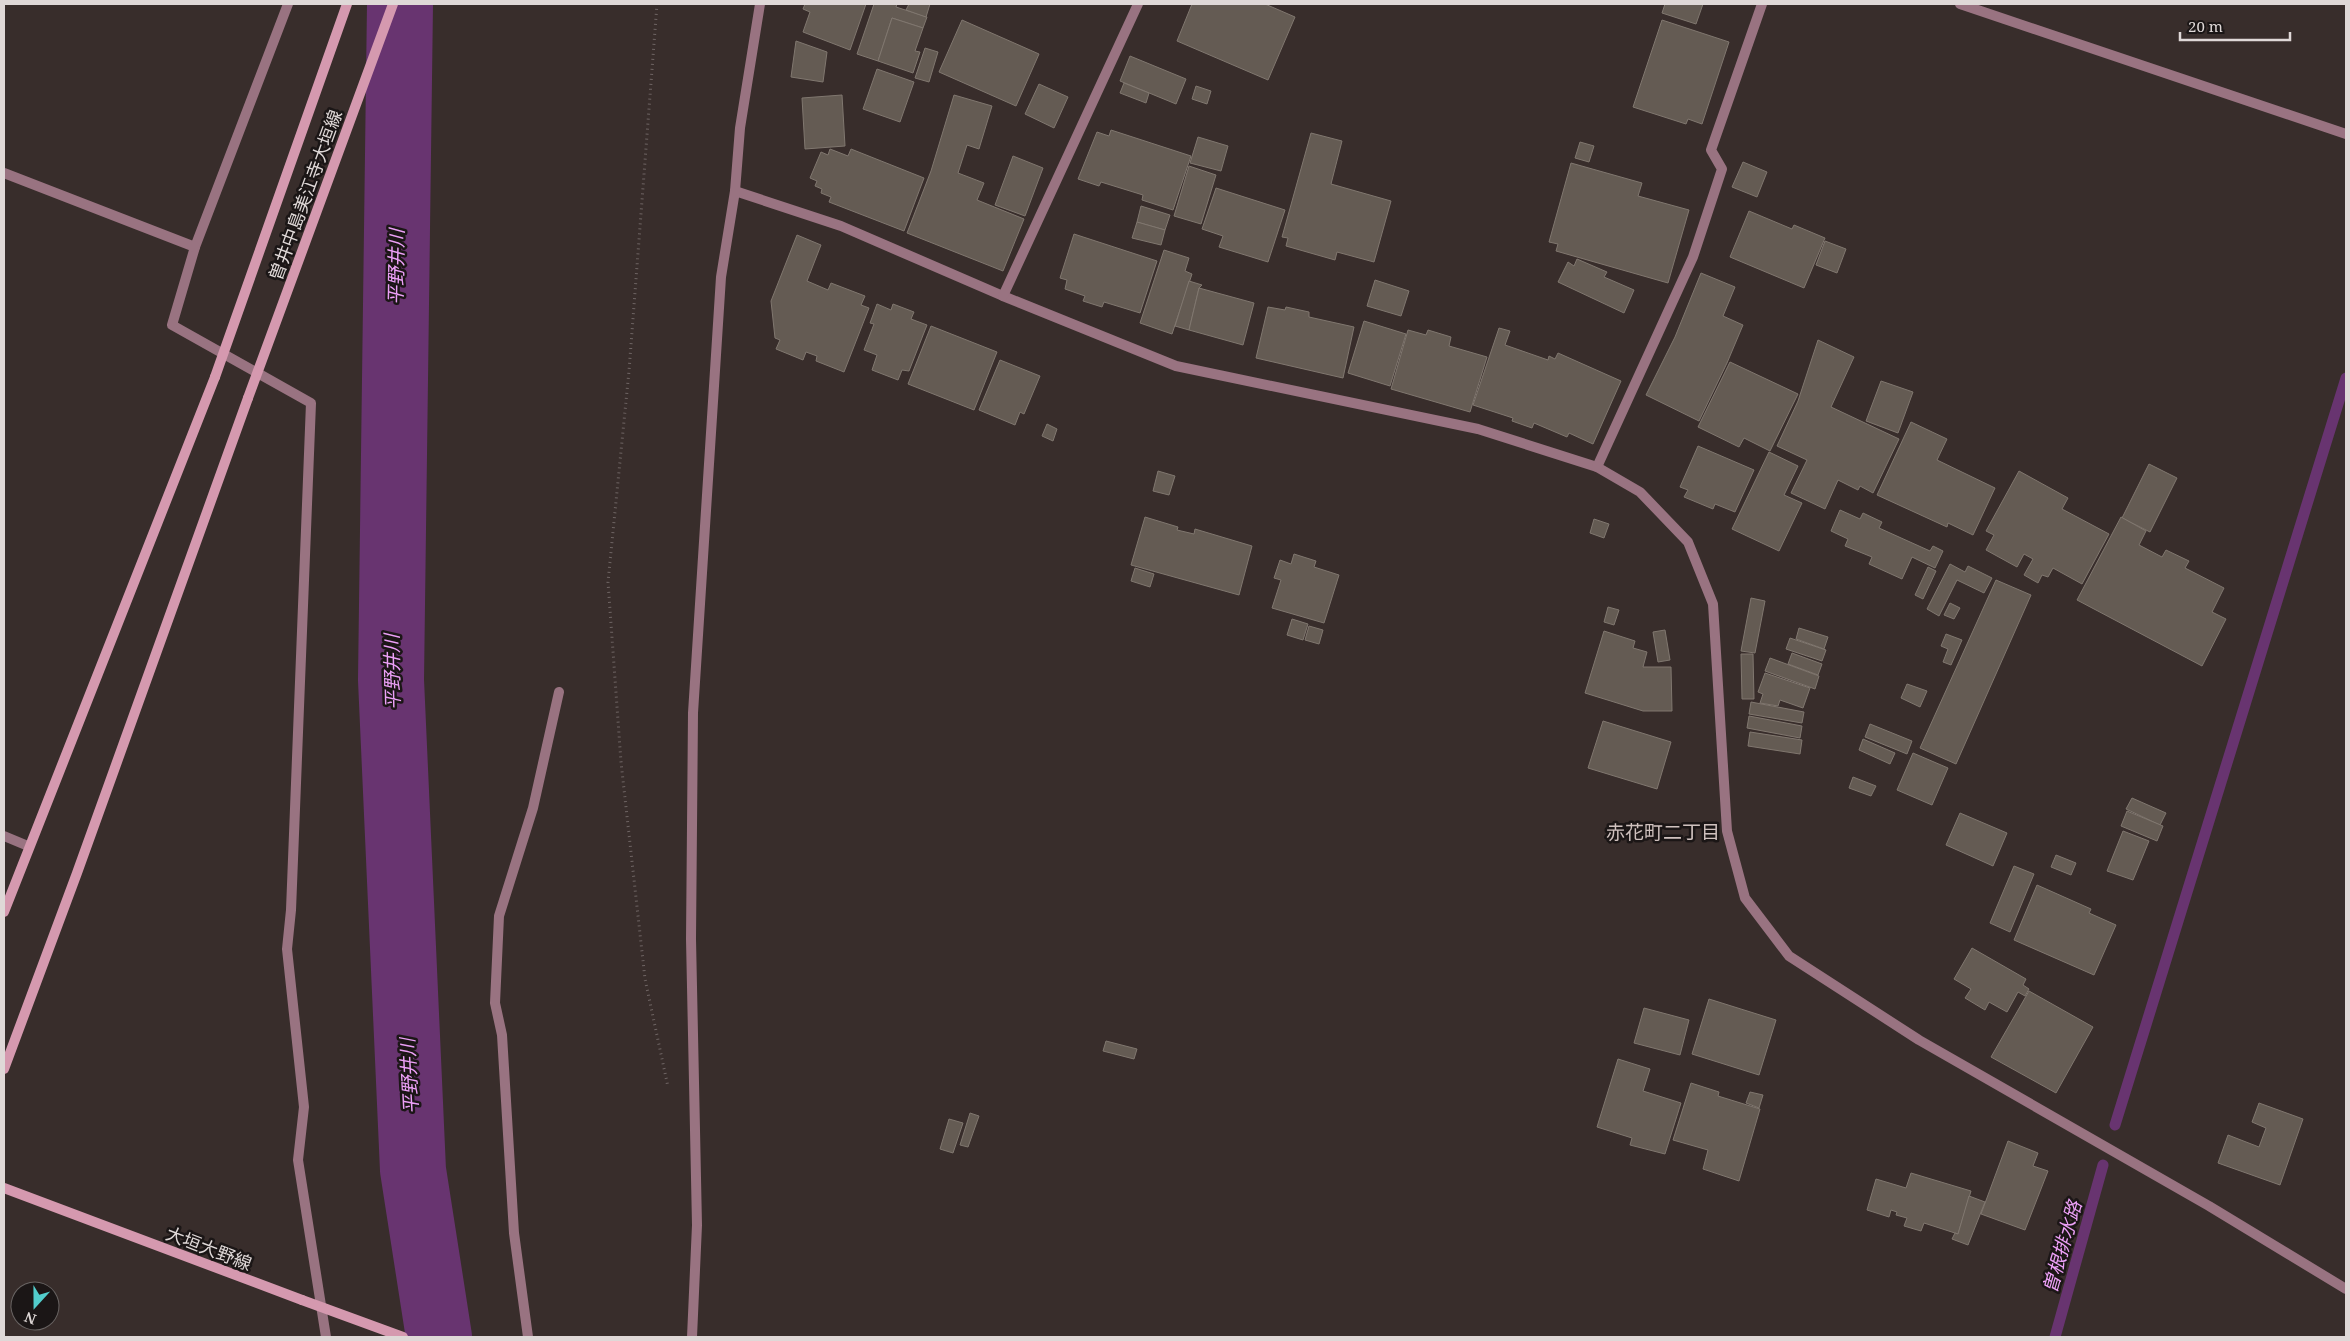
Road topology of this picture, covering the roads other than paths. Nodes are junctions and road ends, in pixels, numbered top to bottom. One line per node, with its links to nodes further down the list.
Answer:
1 (288, 4): 11 (street)
2 (348, 4): 16 (main road, 曽井中島美江寺大垣線, bridge)
3 (393, 4): 18 (main road, 曽井中島美江寺大垣線, bridge)
4 (760, 4): 10 (street)
5 (1138, 4): 12 (street)
6 (1762, 4): 13 (street)
7 (1960, 4): 8 (street)
8 (2346, 134)
9 (4, 173): 11 (street)
10 (735, 191): 12 (street); 24 (street)
11 (195, 247): 21 (street)
12 (1003, 296): 13 (street)
13 (1597, 466): 20 (street)
14 (559, 692): 23 (street)
15 (4, 836): 16 (street)
16 (28, 846): 17 (main road, 曽井中島美江寺大垣線)
17 (4, 912)
18 (4, 1068)
19 (4, 1188): 22 (main road, 大垣大野線, bridge)
20 (2346, 1289)
21 (326, 1337)
22 (403, 1337)
23 (528, 1337)
24 (692, 1337)

